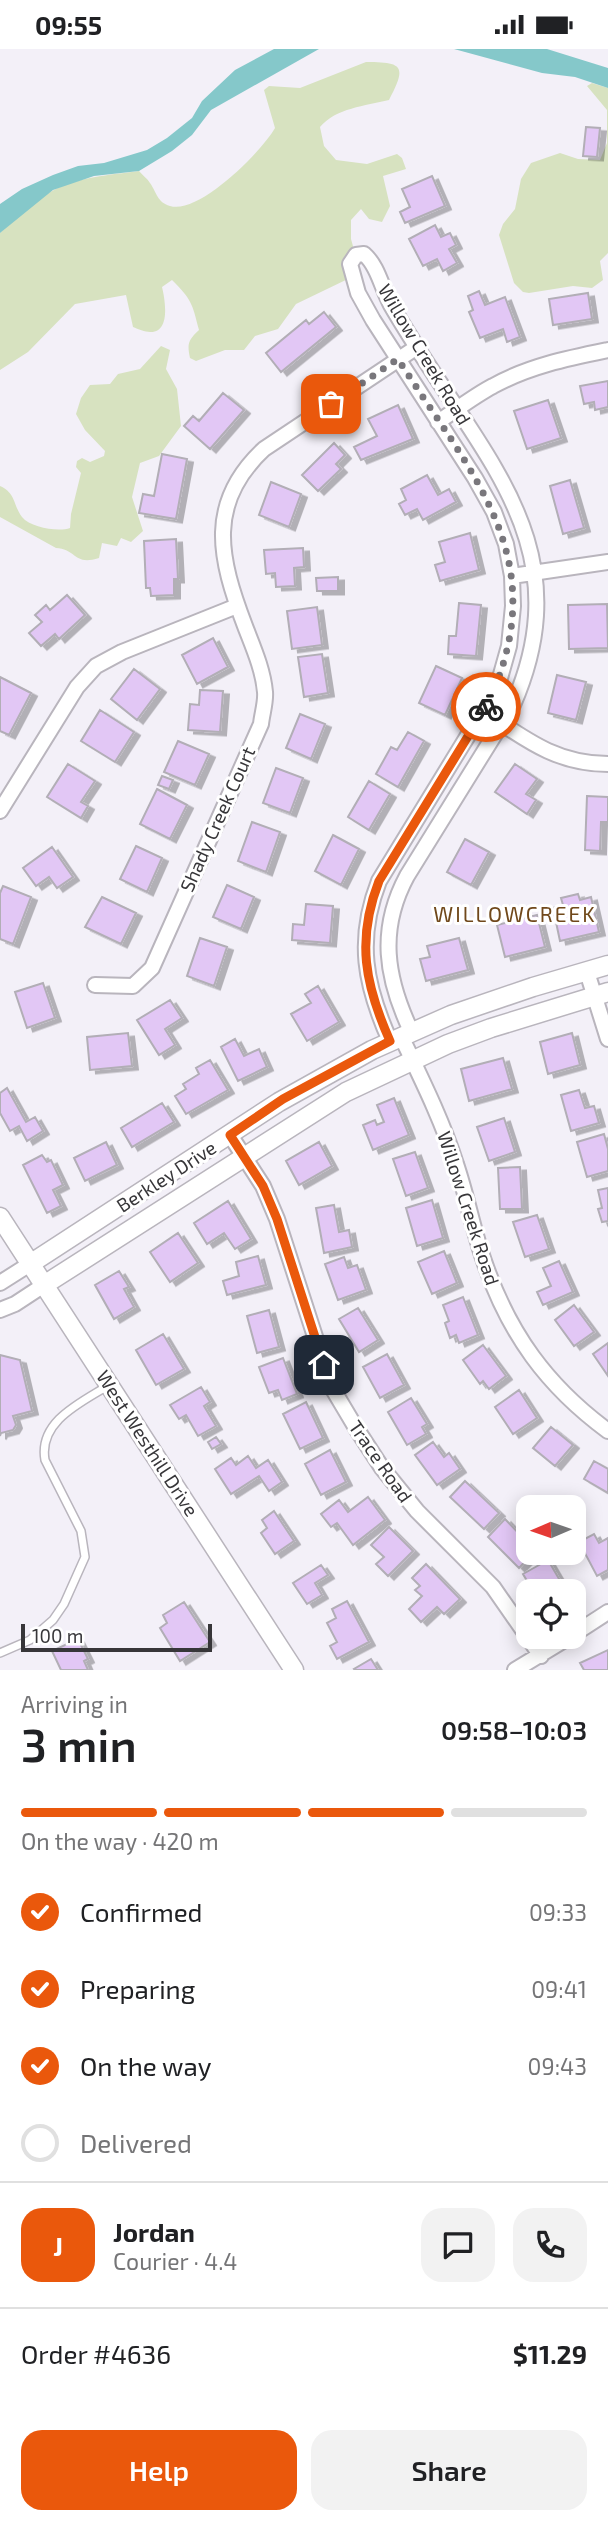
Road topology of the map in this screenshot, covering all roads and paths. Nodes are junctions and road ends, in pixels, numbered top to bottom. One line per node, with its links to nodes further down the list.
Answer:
1 (417, 347): 3 (street, Shady Creek Court); 3 (street, Willow Creek Road); 4 (street, Willow Creek Road)
2 (608, 349): 4 (street)
3 (398, 359): 5 (street, Willow Creek Road); 9 (street, Shady Creek Court)
4 (457, 409): 5 (street); 7 (street, Willow Creek Road)
5 (438, 422): 8 (street, Willow Creek Road)
6 (608, 562): 7 (street)
7 (535, 573): 8 (street); 11 (street, Willow Creek Road)
8 (512, 576): 10 (street, Willow Creek Road)
9 (237, 606): 13 (street); 16 (street, Shady Creek Court)
10 (483, 711): 11 (street); 18 (street, Willow Creek Road)
11 (503, 724): 12 (street); 18 (street, Willow Creek Road)
12 (608, 764)
13 (0, 811)
14 (608, 965): 15 (street, Berkley Drive)
15 (587, 972): 17 (street); 18 (street, Berkley Drive)
16 (95, 985)
17 (601, 994): 19 (street); 20 (street, Berkley Drive)
18 (401, 1036): 20 (street, Willow Creek Road); 21 (street, Berkley Drive)
19 (608, 1039)
20 (412, 1060): 22 (street, Berkley Drive); 29 (street, Willow Creek Road)
21 (230, 1135): 22 (street, Trace Road); 24 (street, Berkley Drive)
22 (244, 1156): 26 (street, Berkley Drive); 34 (street, Trace Road)
23 (0, 1217): 24 (street, West Westhill Drive)
24 (30, 1264): 25 (street, Berkley Drive); 26 (street, West Westhill Drive)
25 (0, 1283)
26 (44, 1285): 27 (street, Berkley Drive); 28 (street, West Westhill Drive)
27 (0, 1310)
28 (110, 1384): 33 (lane); 35 (street, West Westhill Drive)
29 (608, 1431)
30 (608, 1612): 31 (street)
31 (586, 1626)
32 (552, 1649): 34 (street)
33 (0, 1653)
34 (541, 1656): 36 (street)
35 (295, 1670)
36 (515, 1670)

